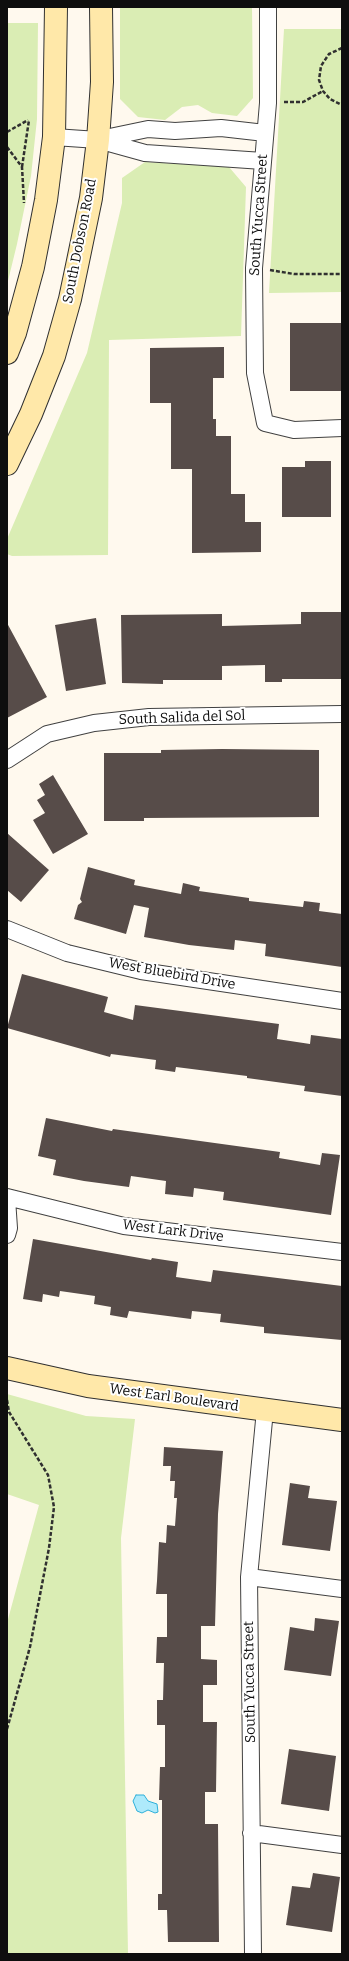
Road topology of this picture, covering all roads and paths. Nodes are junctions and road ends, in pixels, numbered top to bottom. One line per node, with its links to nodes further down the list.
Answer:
1 (56, 7): 11 (main road)
2 (101, 7): 12 (main road, South Dobson Road)
3 (268, 7): 6 (street, South Yucca Street)
4 (342, 48): 5 (path)
5 (323, 91): 6 (path); 7 (path)
6 (268, 103): 10 (street, South Yucca Street)
7 (342, 105)
8 (195, 130): 10 (street); 12 (street); 14 (street)
9 (7, 132): 16 (path)
10 (265, 133): 15 (street, South Yucca Street)
11 (54, 137): 12 (street); 20 (main road)
12 (98, 140): 14 (street); 22 (main road, South Dobson Road)
13 (7, 147): 16 (path)
14 (194, 156): 15 (street)
15 (263, 161): 18 (street, South Yucca Street)
16 (22, 167): 17 (path)
17 (23, 209)
18 (254, 268): 19 (path); 21 (street, South Yucca Street)
19 (342, 274)
20 (7, 353)
21 (342, 428)
22 (7, 464)
23 (342, 714): 24 (street, South Salida del Sol)
24 (7, 760)
25 (7, 929): 26 (street, West Bluebird Drive)
26 (342, 1001)
27 (7, 1198): 28 (street); 29 (street, West Lark Drive)
28 (7, 1235)
29 (342, 1252)
30 (7, 1368): 32 (main road, West Earl Boulevard)
31 (7, 1400): 36 (path)
32 (265, 1410): 33 (main road, West Earl Boulevard); 34 (street, South Yucca Street)
33 (342, 1420)
34 (249, 1577): 35 (street); 37 (street, South Yucca Street)
35 (342, 1589)
36 (7, 1729)
37 (252, 1833): 38 (street); 39 (street, South Yucca Street)
38 (342, 1845)
39 (253, 1954)

